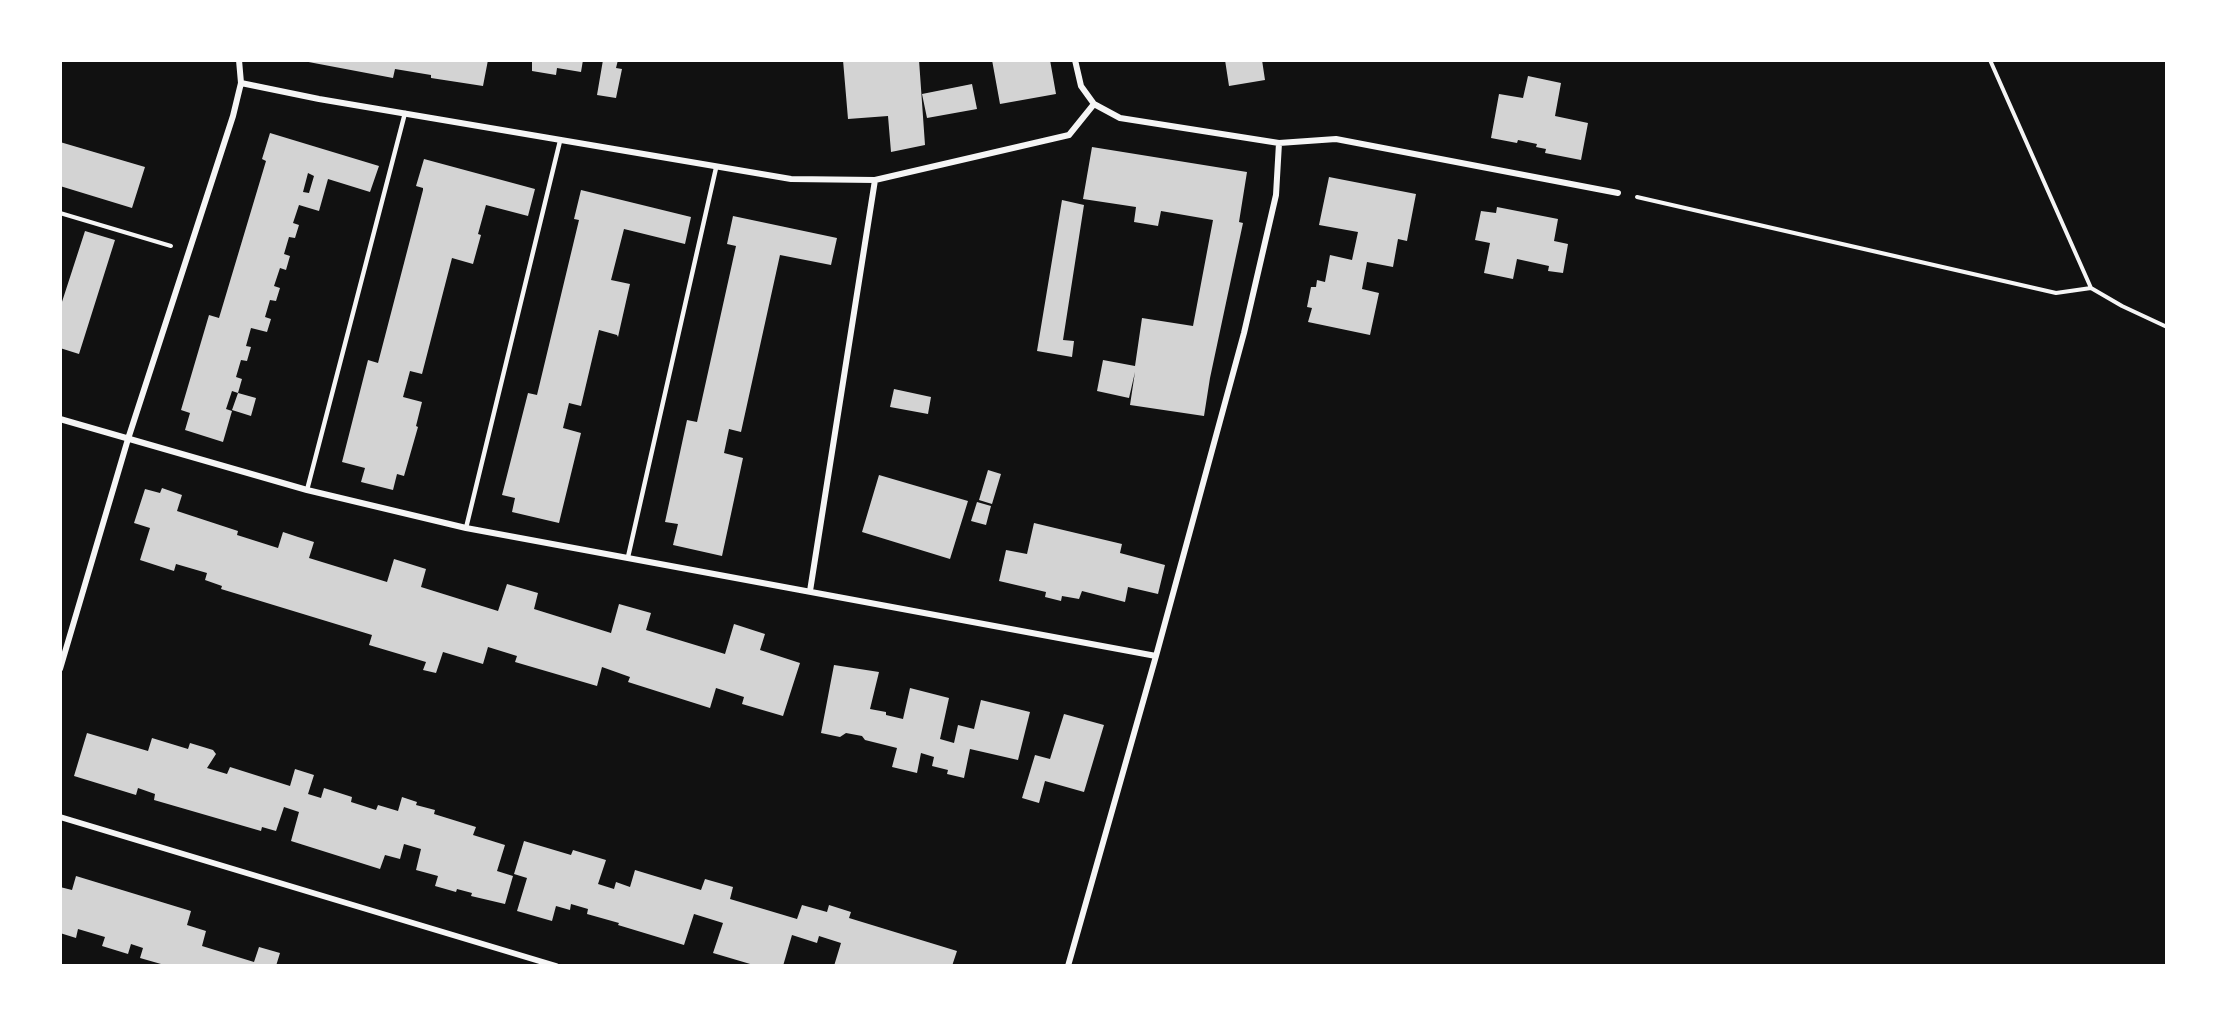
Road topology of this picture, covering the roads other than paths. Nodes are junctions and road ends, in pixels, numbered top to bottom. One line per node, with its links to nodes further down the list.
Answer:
1 (239, 60): 3 (street)
2 (1075, 60): 4 (street)
3 (241, 83): 5 (street); 12 (street)
4 (1094, 104): 7 (street); 9 (street)
5 (405, 113): 6 (street); 13 (lane)
6 (560, 141): 8 (street); 14 (lane)
7 (1279, 143): 10 (street); 17 (street)
8 (716, 168): 9 (street); 15 (lane)
9 (875, 180): 16 (street)
10 (1618, 193)
11 (60, 419): 12 (street)
12 (128, 439): 13 (street); 18 (street)
13 (307, 490): 14 (street)
14 (466, 528): 15 (street)
15 (628, 557): 16 (street)
16 (810, 591): 17 (street)
17 (1156, 656): 21 (street)
18 (60, 669)
19 (60, 817): 20 (street)
20 (556, 966)
21 (1068, 966)

